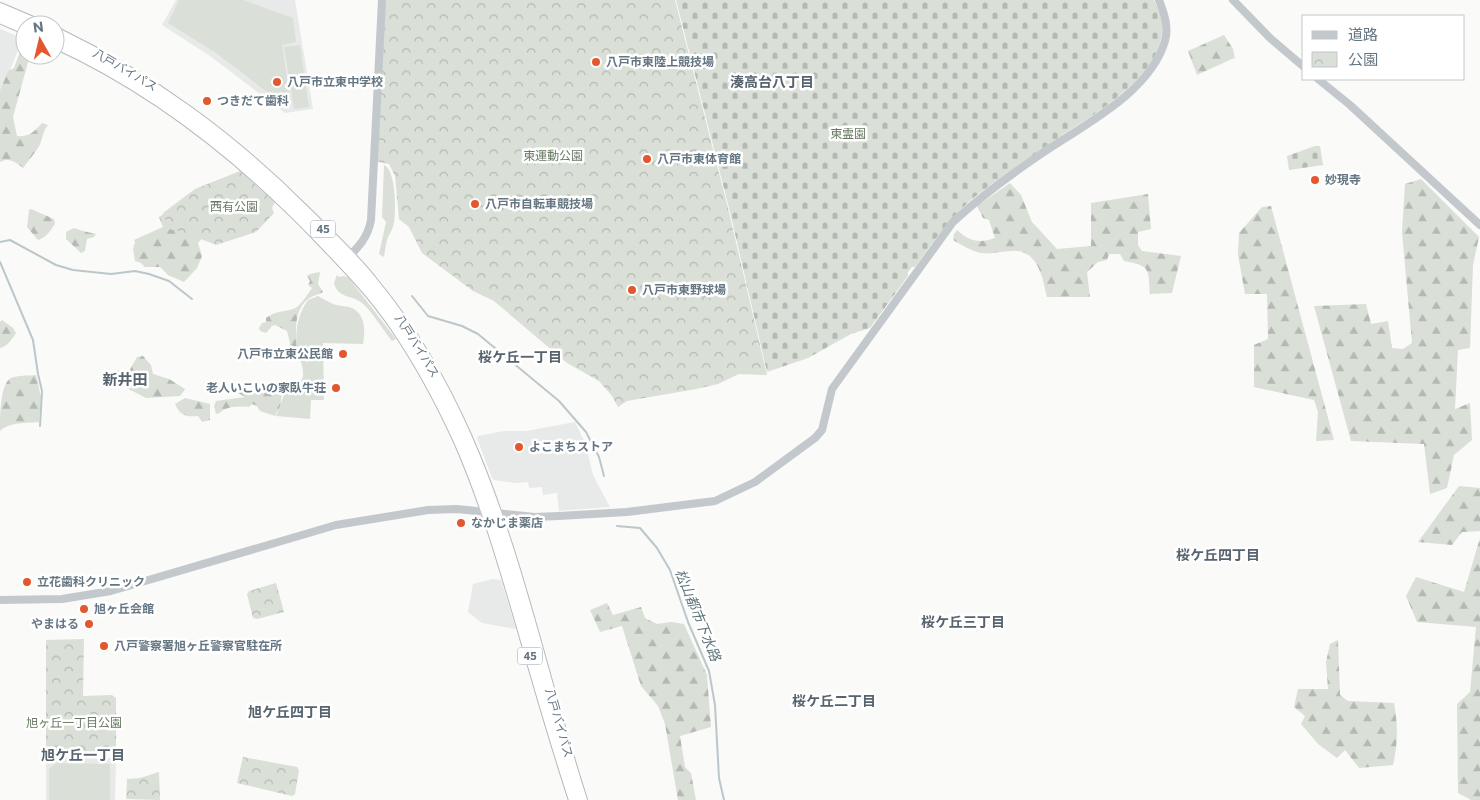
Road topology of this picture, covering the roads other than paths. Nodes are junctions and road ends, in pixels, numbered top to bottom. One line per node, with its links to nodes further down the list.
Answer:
1 (382, 0): 13 (street)
2 (1159, 0): 14 (street)
3 (1233, 0): 10 (street)
4 (0, 8): 5 (highway)
5 (16, 15)
6 (0, 18): 7 (highway)
7 (15, 25)
8 (65, 37): 13 (highway, 八戸バイパス / 45)
9 (65, 48): 13 (highway, 八戸バイパス / 45)
10 (1302, 64)
11 (1319, 80): 12 (street)
12 (1480, 225)
13 (346, 259): 14 (highway, 八戸バイパス / 45)
14 (491, 512): 15 (street); 16 (highway, 八戸バイパス / 45); 17 (highway, 八戸バイパス / 45)
15 (0, 600)
16 (574, 800)
17 (582, 800)

